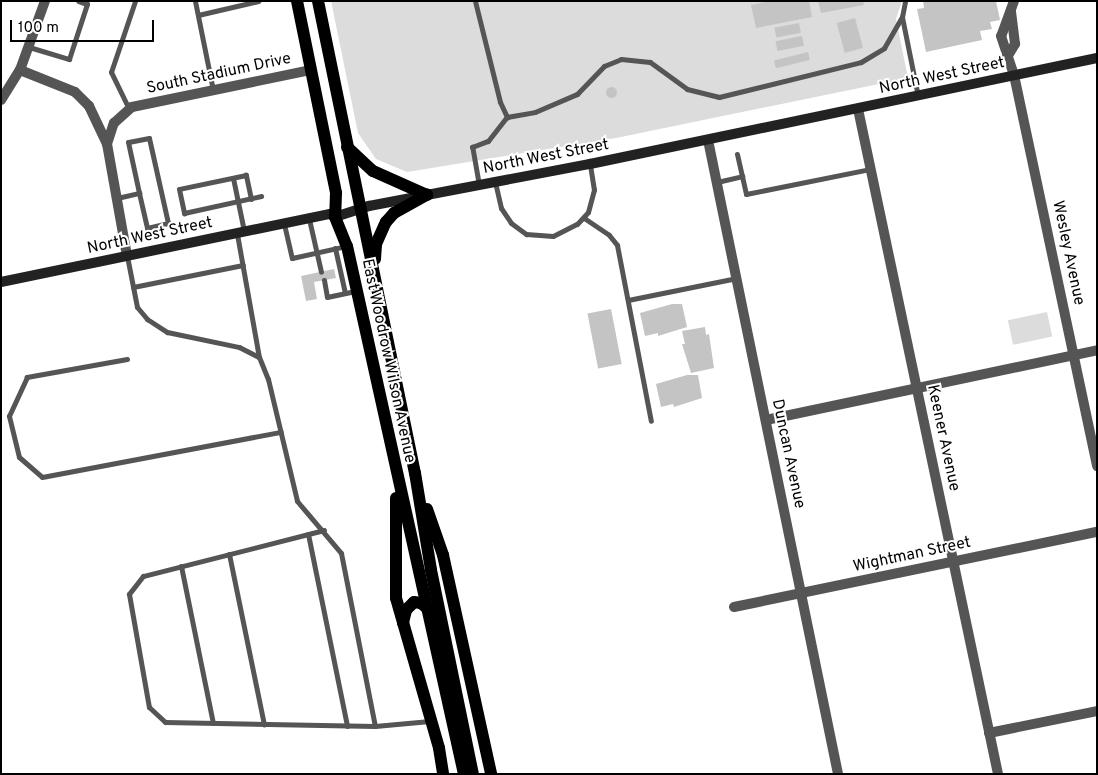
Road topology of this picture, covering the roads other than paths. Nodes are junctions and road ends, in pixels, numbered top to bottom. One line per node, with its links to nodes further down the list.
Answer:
1 (45, 1): 13 (street)
2 (78, 1): 13 (lane)
3 (135, 1): 22 (lane)
4 (195, 1): 11 (lane)
5 (258, 1): 11 (lane)
6 (297, 1): 17 (main road, East Woodrow Wilson Avenue)
7 (318, 1): 27 (main road, East Woodrow Wilson Avenue)
8 (476, 1): 24 (lane)
9 (905, 1): 12 (lane)
10 (1012, 5): 14 (street); 14 (street, Wesley Avenue)
11 (198, 15): 19 (lane)
12 (902, 18): 20 (lane); 24 (lane)
13 (29, 47): 16 (street)
14 (1009, 54): 18 (street, Wesley Avenue)
15 (1097, 58): 18 (street, North West Street)
16 (20, 70): 21 (street); 26 (street)
17 (311, 70): 19 (street, South Stadium Drive); 43 (main road, East Woodrow Wilson Avenue)
18 (1014, 75): 20 (street, North West Street); 61 (street, Wesley Avenue)
19 (213, 90): 22 (street, South Stadium Drive)
20 (918, 97): 23 (street, North West Street)
21 (1, 100)
22 (131, 109): 26 (street)
23 (858, 109): 25 (street, North West Street); 30 (street, Keener Avenue)
24 (507, 116): 35 (lane)
25 (708, 140): 29 (street, North West Street); 34 (street, Duncan Avenue)
26 (107, 144): 39 (street)
27 (348, 147): 37 (main road); 42 (main road, East Woodrow Wilson Avenue)
28 (737, 154): 31 (lane)
29 (590, 164): 33 (street, North West Street); 44 (lane)
30 (871, 169): 31 (lane); 64 (street, Keener Avenue)
31 (742, 176): 34 (lane)
32 (233, 178): 40 (lane); 41 (lane); 41 (lane)
33 (495, 182): 35 (street, North West Street); 44 (lane)
34 (717, 182): 53 (street, Duncan Avenue)
35 (479, 185): 37 (street, North West Street)
36 (139, 193): 36 (lane); 39 (lane)
37 (427, 195): 42 (street, North West Street); 54 (main road)
38 (261, 196): 40 (lane)
39 (116, 198): 50 (street)
40 (250, 198): 41 (lane)
41 (237, 201): 47 (lane)
42 (360, 208): 43 (street, North West Street); 54 (main road, East Woodrow Wilson Avenue)
43 (336, 217): 45 (street, North West Street); 48 (main road, East Woodrow Wilson Avenue)
44 (584, 218): 59 (lane)
45 (310, 219): 46 (street, North West Street); 49 (lane)
46 (284, 224): 47 (street, North West Street); 49 (lane)
47 (240, 233): 50 (street, North West Street); 51 (lane)
48 (341, 247): 49 (lane); 58 (main road, East Woodrow Wilson Avenue)
49 (317, 253): 52 (lane)
50 (127, 256): 56 (street, North West Street); 57 (lane)
51 (242, 265): 57 (lane); 62 (lane)
52 (321, 272)
53 (737, 278): 59 (lane); 65 (street, Duncan Avenue)
54 (375, 279): 69 (main road, East Woodrow Wilson Avenue)
55 (324, 280): 58 (lane)
56 (1, 282)
57 (133, 287): 62 (lane)
58 (350, 292): 70 (main road, East Woodrow Wilson Avenue)
59 (628, 300): 66 (lane)
60 (1097, 350): 61 (street)
61 (1074, 355): 64 (street); 68 (street, Wesley Avenue)
62 (259, 356): 67 (lane)
63 (127, 358): 67 (lane)
64 (917, 388): 65 (street); 75 (street, Keener Avenue)
65 (766, 420): 77 (street, Duncan Avenue)
66 (651, 421)
67 (281, 432): 71 (lane)
68 (1097, 466)
69 (415, 473): 87 (main road, East Woodrow Wilson Avenue); 92 (main road)
70 (397, 482): 79 (main road, East Woodrow Wilson Avenue); 80 (main road)
71 (324, 530): 73 (lane); 86 (lane)
72 (1097, 532): 75 (street, Wightman Street)
73 (308, 534): 74 (lane); 85 (lane)
74 (229, 554): 76 (lane); 84 (lane)
75 (953, 562): 77 (street, Wightman Street); 88 (street, Keener Avenue)
76 (181, 566): 83 (lane); 83 (lane)
77 (802, 593): 78 (street, Wightman Street); 93 (street, Duncan Avenue)
78 (734, 607)
79 (429, 610): 80 (main road); 87 (main road, East Woodrow Wilson Avenue)
80 (403, 623): 82 (main road)
81 (1097, 711): 88 (street)
82 (430, 721): 86 (lane); 89 (main road)
83 (213, 723): 84 (lane)
84 (264, 724): 85 (lane)
85 (347, 726): 86 (lane)
86 (375, 726)
87 (459, 727): 90 (main road); 91 (main road)
88 (989, 733): 94 (street, Keener Avenue)
89 (443, 774)
90 (464, 774)
91 (473, 774)
92 (490, 774)
93 (838, 774)
94 (998, 774)

